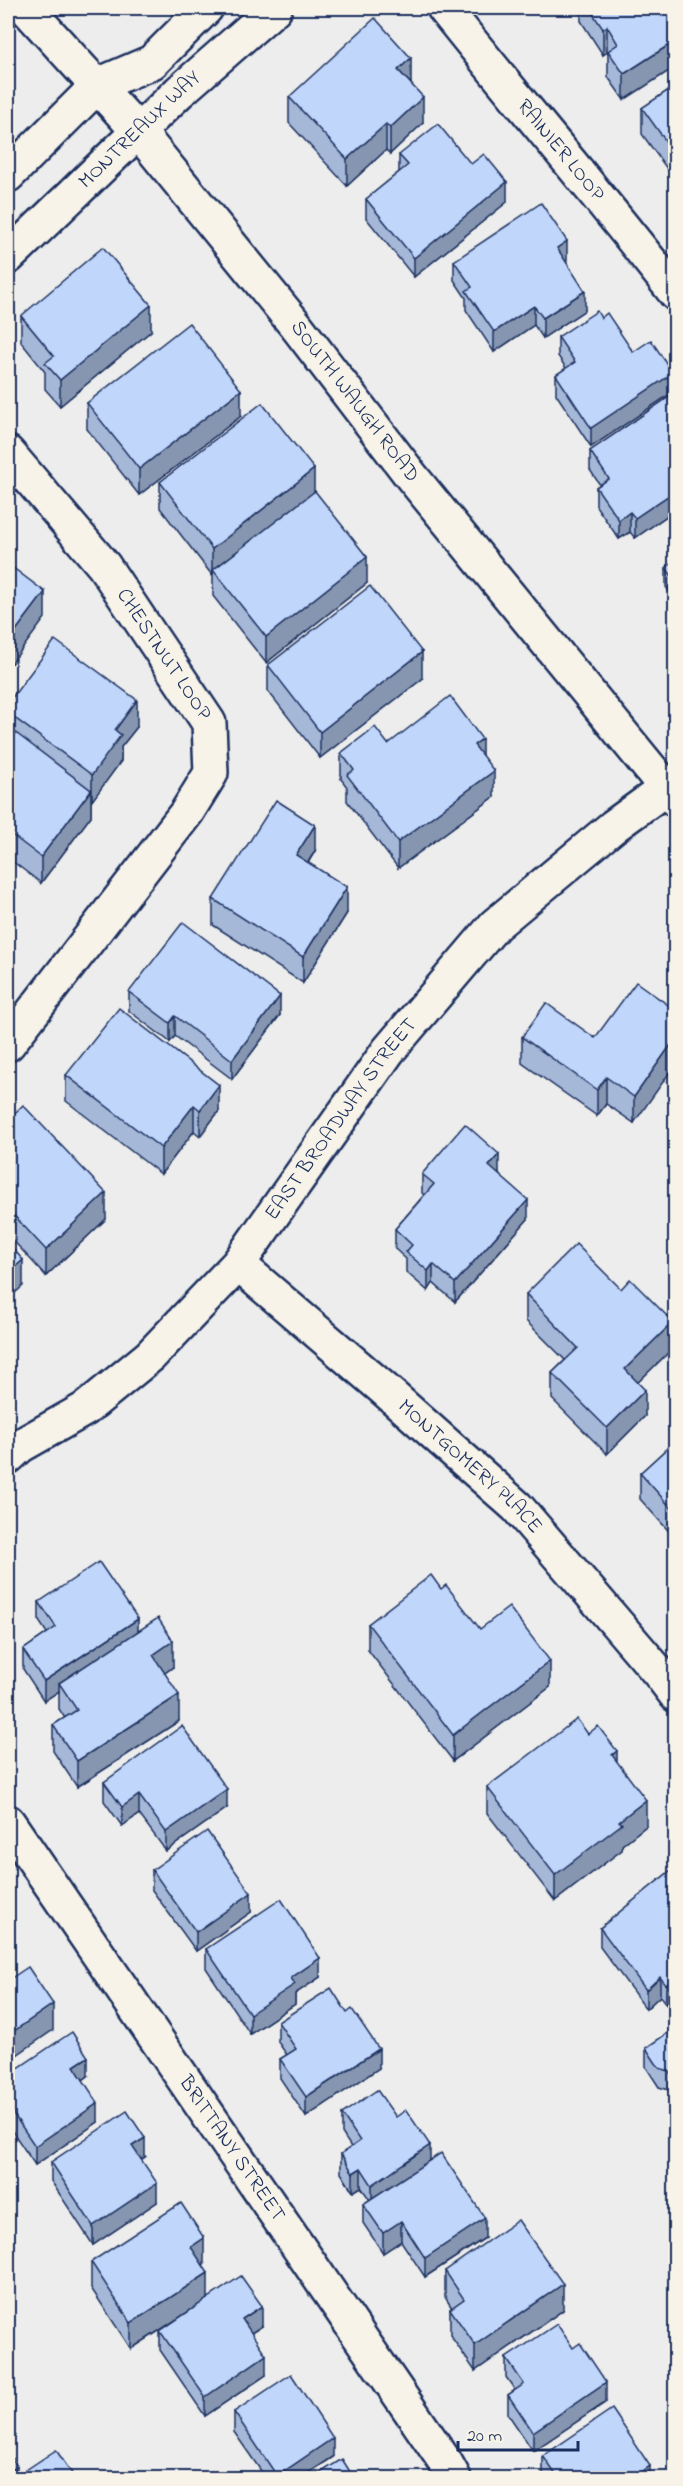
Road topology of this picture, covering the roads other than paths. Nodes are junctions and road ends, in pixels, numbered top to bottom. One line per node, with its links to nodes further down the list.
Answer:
1 (26, 8): 5 (street, SOUTH WAUGH ROAD)
2 (207, 8): 5 (street, MONTREAUX WAY)
3 (275, 8): 6 (street, MONTREAUX WAY)
4 (444, 8): 9 (street, RAINIER LOOP)
5 (98, 85): 6 (street, SOUTH WAUGH ROAD); 7 (street, MONTREAUX WAY)
6 (138, 131): 8 (street, MONTREAUX WAY); 11 (street, SOUTH WAUGH ROAD)
7 (8, 175)
8 (8, 257)
9 (675, 294)
10 (8, 453): 12 (street, CHESTNUT LOOP)
11 (672, 790): 13 (street, EAST BROADWAY STREET)
12 (8, 1044)
13 (238, 1264): 14 (street, EAST BROADWAY STREET); 15 (street, MONTGOMERY PLACE)
14 (8, 1457)
15 (675, 1695)
16 (8, 1822): 17 (street, BRITTANY STREET)
17 (454, 2478)

